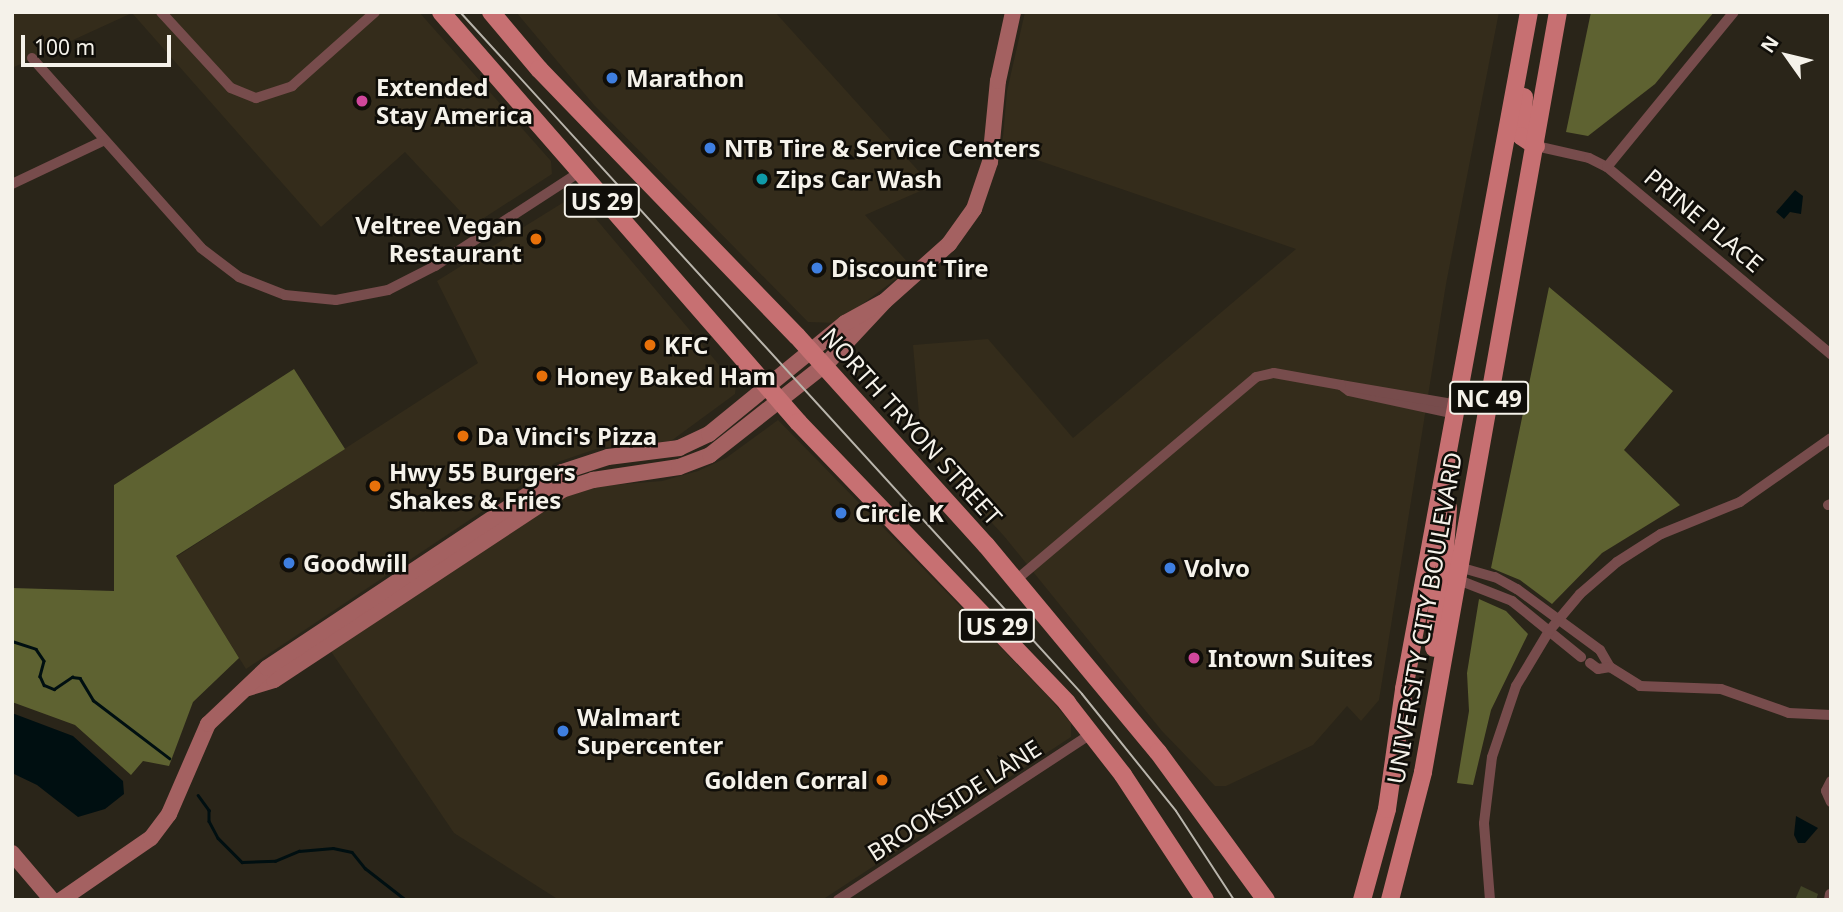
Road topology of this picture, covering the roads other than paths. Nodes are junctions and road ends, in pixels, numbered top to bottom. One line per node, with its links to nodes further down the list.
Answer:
1 (161, 12): 2 (street)
2 (376, 12)
3 (441, 12): 14 (main road, US 29)
4 (491, 12): 17 (main road, NORTH TRYON STREET / US 29)
5 (1013, 12): 16 (street)
6 (1529, 12): 9 (main road, UNIVERSITY CITY BOULEVARD / NC 49)
7 (1558, 12): 12 (main road, UNIVERSITY CITY BOULEVARD / NC 49)
8 (1734, 12): 13 (street)
9 (1524, 44): 12 (main road); 21 (main road, UNIVERSITY CITY BOULEVARD / NC 49)
10 (32, 58): 11 (street)
11 (103, 141): 14 (street); 15 (street)
12 (1536, 146): 13 (street, PRINE PLACE); 25 (main road, UNIVERSITY CITY BOULEVARD / NC 49)
13 (1607, 167): 18 (street, PRINE PLACE)
14 (578, 173): 20 (main road, US 29)
15 (12, 184)
16 (885, 301): 17 (street); 19 (street)
17 (811, 351): 19 (main road, NORTH TRYON STREET / US 29); 20 (street)
18 (1831, 354)
19 (824, 365): 20 (street); 26 (main road, NORTH TRYON STREET / US 29)
20 (774, 393): 32 (main road, US 29); 39 (street)
21 (1457, 410): 23 (main road, UNIVERSITY CITY BOULEVARD / NC 49); 26 (street)
22 (1831, 438): 27 (street)
23 (1449, 449): 24 (main road, UNIVERSITY CITY BOULEVARD / NC 49); 25 (main road)
24 (1426, 573): 30 (main road); 36 (main road, UNIVERSITY CITY BOULEVARD / NC 49)
25 (1458, 573): 27 (street); 28 (street); 30 (main road, UNIVERSITY CITY BOULEVARD / NC 49)
26 (1016, 580): 42 (main road, NORTH TRYON STREET / US 29)
27 (1558, 620): 28 (street); 29 (street)
28 (1549, 631): 29 (street); 46 (street)
29 (1610, 667): 31 (street)
30 (1436, 700): 45 (main road, UNIVERSITY CITY BOULEVARD / NC 49)
31 (1831, 715)
32 (1092, 733): 40 (street, BROOKSIDE LANE); 41 (main road, US 29)
33 (1831, 780): 34 (street)
34 (1831, 802)
35 (12, 853): 38 (street)
36 (1370, 877): 43 (main road); 44 (main road, UNIVERSITY CITY BOULEVARD / NC 49)
37 (1830, 894): 47 (street)
38 (52, 900)
39 (61, 900)
40 (838, 900)
41 (1205, 900)
42 (1266, 900)
43 (1356, 900)
44 (1362, 900)
45 (1390, 900)
46 (1490, 900)
47 (1829, 900)

